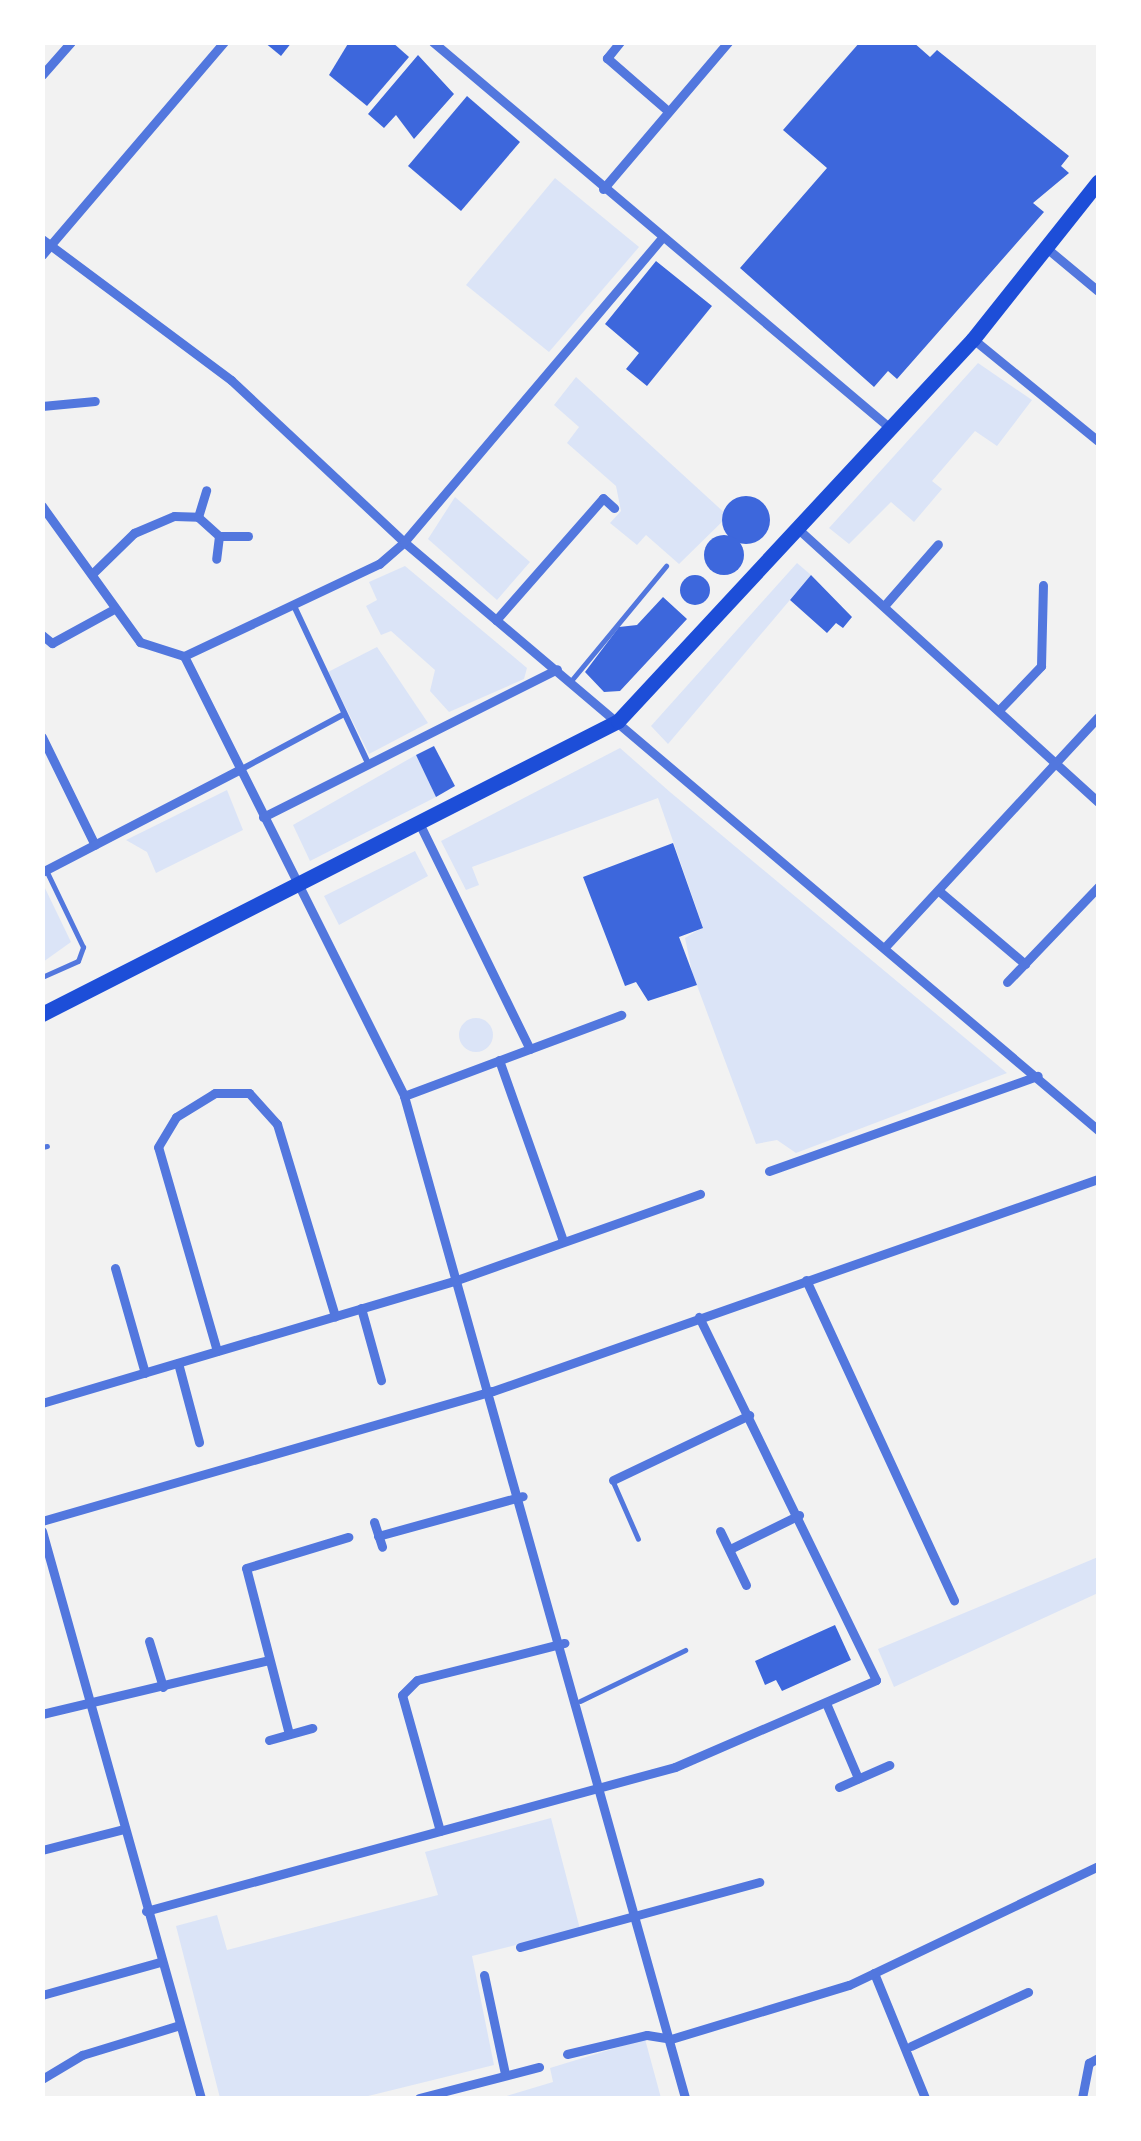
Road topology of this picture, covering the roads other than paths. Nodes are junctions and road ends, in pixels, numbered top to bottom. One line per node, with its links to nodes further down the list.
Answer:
1 (70, 42): 6 (street)
2 (224, 42): 13 (street)
3 (433, 42): 9 (street)
4 (620, 42): 7 (street)
5 (728, 42): 7 (street)
6 (42, 75)
7 (668, 111): 9 (street)
8 (1098, 182): 12 (highway)
9 (603, 190): 11 (street)
10 (42, 238): 13 (street)
11 (662, 238): 19 (street); 28 (street)
12 (1044, 246): 15 (street); 16 (highway)
13 (54, 248): 14 (street); 28 (street)
14 (42, 255)
15 (1098, 291)
16 (973, 339): 19 (highway); 20 (street)
17 (95, 401): 18 (street)
18 (42, 406)
19 (890, 428): 25 (highway)
20 (1098, 441)
21 (206, 490): 24 (street)
22 (42, 506): 32 (street)
23 (614, 508): 37 (street)
24 (198, 517): 26 (street); 32 (street)
25 (795, 526): 34 (street); 45 (highway)
26 (219, 536): 27 (street); 30 (street)
27 (248, 536)
28 (404, 542): 35 (street); 37 (street)
29 (938, 544): 34 (street)
30 (216, 560)
31 (666, 566): 41 (lane)
32 (92, 574): 36 (street)
33 (1042, 585): 42 (street)
34 (884, 606): 42 (street)
35 (294, 608): 39 (street); 43 (street)
36 (114, 609): 38 (street); 39 (street)
37 (496, 620): 40 (street)
38 (42, 635)
39 (184, 656): 49 (street)
40 (557, 669): 41 (street); 48 (street)
41 (570, 682): 45 (street)
42 (999, 710): 47 (street)
43 (344, 714): 48 (street); 49 (street)
44 (1098, 716): 47 (street)
45 (618, 721): 52 (highway); 58 (street)
46 (42, 737): 53 (street)
47 (1056, 763): 50 (street); 57 (street)
48 (369, 765): 51 (street)
49 (239, 770): 51 (street); 53 (street)
50 (1098, 802)
51 (263, 817): 56 (street)
52 (422, 828): 56 (highway); 64 (street)
53 (94, 845): 54 (street)
54 (44, 871): 60 (lane)
55 (1098, 886): 59 (street)
56 (300, 890): 62 (highway); 67 (street)
57 (939, 891): 58 (street); 59 (street)
58 (885, 947): 66 (street)
59 (1025, 964): 61 (street)
60 (42, 977)
61 (1007, 982)
62 (42, 1014)
63 (621, 1015): 64 (street)
64 (530, 1049): 65 (street)
65 (499, 1060): 67 (street); 72 (street)
66 (1038, 1076): 68 (street); 69 (street)
67 (404, 1096): 75 (street)
68 (1098, 1130)
69 (768, 1171)
70 (1098, 1179): 74 (street)
71 (700, 1194): 72 (street)
72 (563, 1241): 75 (street)
73 (115, 1268): 81 (street)
74 (806, 1280): 78 (street); 98 (street)
75 (454, 1281): 76 (street); 83 (street)
76 (361, 1308): 77 (street); 82 (street)
77 (334, 1316): 79 (street); 79 (street)
78 (699, 1316): 83 (street); 85 (street)
79 (217, 1351): 80 (street)
80 (178, 1363): 81 (street); 86 (street)
81 (145, 1372): 84 (street)
82 (381, 1380)
83 (494, 1391): 88 (street); 90 (street)
84 (42, 1403)
85 (748, 1415): 87 (street); 89 (street)
86 (200, 1442)
87 (613, 1480): 95 (lane)
88 (523, 1496): 91 (street); 100 (street)
89 (799, 1515): 96 (street); 106 (street)
90 (42, 1520)
91 (374, 1522)
92 (42, 1531): 105 (street)
93 (720, 1531): 96 (street)
94 (348, 1536): 102 (street)
95 (638, 1538)
96 (730, 1549): 97 (street)
97 (746, 1584)
98 (954, 1600)
99 (149, 1642): 103 (street)
100 (564, 1643): 104 (street); 116 (street)
101 (684, 1650): 104 (lane)
102 (269, 1660): 103 (street); 109 (street)
103 (162, 1687): 105 (street)
104 (580, 1701): 113 (street)
105 (87, 1703): 107 (street); 115 (street)
106 (826, 1704): 112 (street); 113 (street)
107 (42, 1714)
108 (312, 1728): 109 (street)
109 (289, 1734): 110 (street)
110 (269, 1740)
111 (889, 1765): 112 (street)
112 (858, 1778): 114 (street)
113 (604, 1787): 116 (street); 121 (street)
114 (839, 1787)
115 (124, 1829): 117 (street); 120 (street)
116 (440, 1830): 120 (street)
117 (42, 1850)
118 (1098, 1866): 124 (street)
119 (759, 1882): 121 (street)
120 (146, 1911): 123 (street)
121 (639, 1915): 122 (street); 129 (street)
122 (520, 1947)
123 (160, 1962): 127 (street); 128 (street)
124 (874, 1973): 129 (street); 130 (street)
125 (484, 1975): 134 (street)
126 (1028, 1992): 130 (street)
127 (42, 1995)
128 (180, 2026): 135 (street); 136 (street)
129 (672, 2040): 131 (street); 138 (street)
130 (911, 2046): 139 (street)
131 (567, 2054)
132 (1098, 2058): 140 (street)
133 (539, 2068): 134 (street)
134 (504, 2074): 137 (street)
135 (42, 2079)
136 (201, 2098)
137 (419, 2098)
138 (685, 2098)
139 (925, 2098)
140 (1082, 2098)

